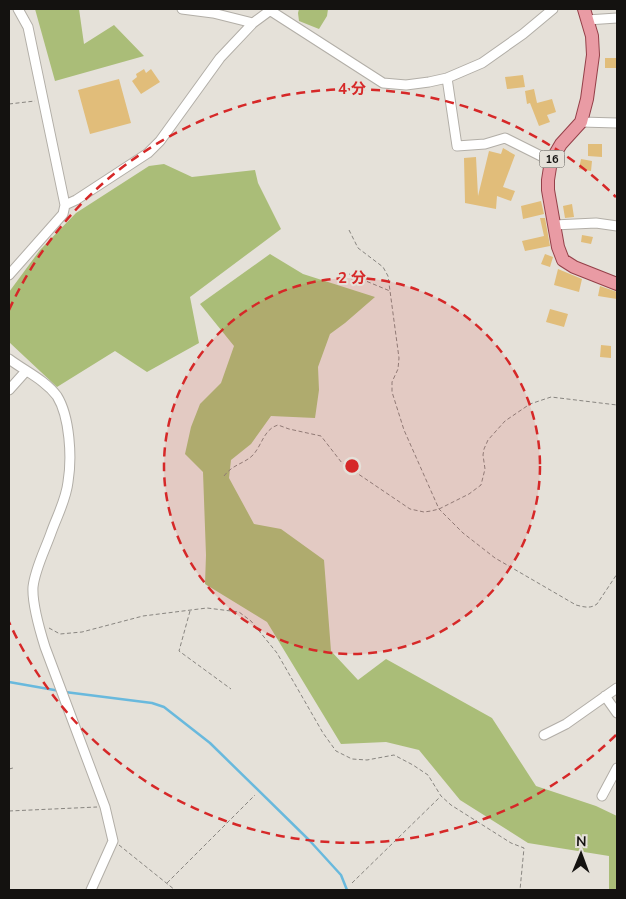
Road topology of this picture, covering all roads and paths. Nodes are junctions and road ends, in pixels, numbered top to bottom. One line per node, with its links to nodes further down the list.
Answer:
1 (18, 9): 9 (street)
2 (182, 9): 7 (street)
3 (553, 9): 8 (street)
4 (272, 10): 7 (street); 8 (street)
5 (586, 14): 6 (street); 11 (main road, 16)
6 (617, 18)
7 (253, 23): 14 (street)
8 (447, 78): 13 (street)
9 (43, 100): 10 (path); 14 (street)
10 (9, 104)
11 (581, 122): 12 (street); 13 (main road, 16)
12 (617, 123)
13 (552, 161): 15 (main road, 16)
14 (66, 205): 19 (street)
15 (554, 225): 16 (street); 20 (main road, 16)
16 (617, 226)
17 (349, 230): 21 (path)
18 (349, 274): 21 (path)
19 (9, 275)
20 (617, 284)
21 (390, 292): 27 (path)
22 (9, 359): 23 (street)
23 (26, 371): 24 (street); 30 (street)
24 (9, 390)
25 (617, 405): 27 (path)
26 (224, 476): 27 (path)
27 (439, 509): 28 (path)
28 (617, 574)
29 (190, 611): 30 (path); 31 (path); 40 (path)
30 (38, 620): 42 (street)
31 (231, 688)
32 (617, 688): 33 (street)
33 (605, 696): 34 (street); 35 (street)
34 (617, 713)
35 (544, 735)
36 (12, 768): 38 (path)
37 (617, 768): 41 (street)
38 (9, 769)
39 (255, 795): 45 (path)
40 (441, 796): 46 (path); 49 (path)
41 (602, 796)
42 (105, 807): 43 (path); 44 (street)
43 (9, 811)
44 (113, 841): 45 (path); 47 (street)
45 (166, 883): 48 (path)
46 (352, 883)
47 (91, 890)
48 (175, 890)
49 (520, 890)

